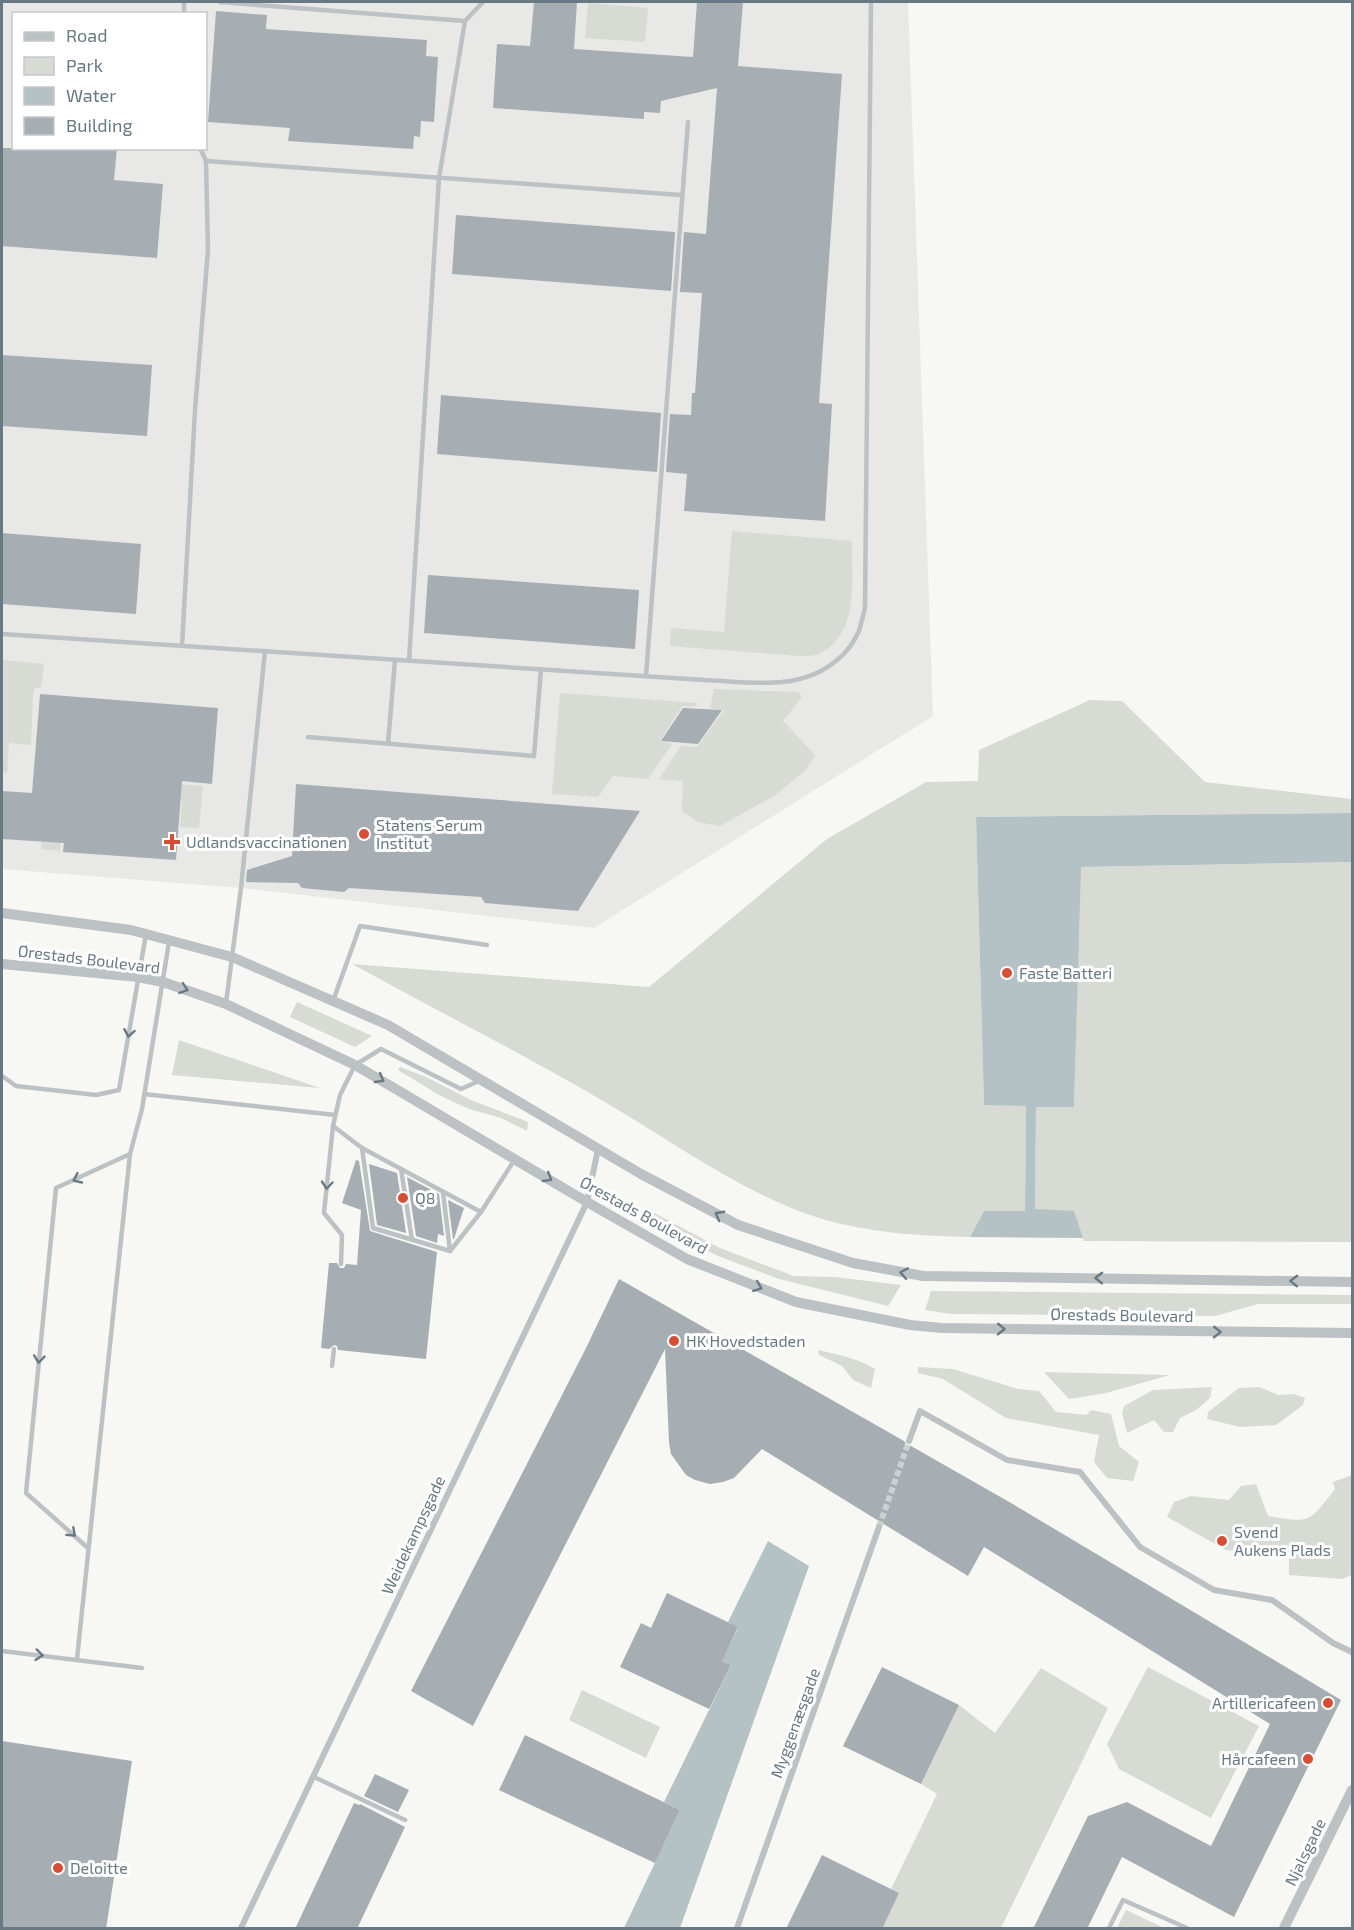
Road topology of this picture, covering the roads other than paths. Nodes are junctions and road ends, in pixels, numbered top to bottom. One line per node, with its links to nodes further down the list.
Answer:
1 (220, 2): 4 (lane)
2 (483, 2): 4 (lane)
3 (870, 2): 16 (lane)
4 (465, 21): 8 (lane)
5 (688, 122): 9 (lane)
6 (201, 150): 7 (lane)
7 (206, 162): 8 (lane); 11 (lane)
8 (439, 178): 9 (lane); 14 (lane)
9 (681, 195): 16 (lane)
10 (2, 634): 11 (lane)
11 (182, 646): 12 (lane)
12 (265, 651): 13 (lane); 23 (lane)
13 (395, 660): 14 (lane); 18 (lane)
14 (409, 661): 15 (lane)
15 (541, 669): 16 (lane); 18 (lane)
16 (646, 676)
17 (308, 737): 18 (lane)
18 (388, 744)
19 (2, 913): 20 (street, Ørestads Boulevard)
20 (146, 934): 21 (street, Ørestads Boulevard); 25 (lane)
21 (169, 940): 23 (street, Ørestads Boulevard); 26 (lane)
22 (487, 945): 27 (lane)
23 (232, 957): 27 (street, Ørestads Boulevard); 28 (lane)
24 (2, 964): 25 (street, Ørestads Boulevard)
25 (138, 977): 26 (street, Ørestads Boulevard); 30 (lane, one-way to 30)
26 (163, 982): 28 (street, Ørestads Boulevard, one-way to 28); 32 (lane)
27 (333, 1001): 31 (street, Ørestads Boulevard)
28 (226, 1004): 29 (street, Ørestads Boulevard)
29 (355, 1065): 31 (lane); 33 (lane); 38 (street, Ørestads Boulevard, one-way to 38)
30 (2, 1076)
31 (482, 1079): 36 (street, Ørestads Boulevard)
32 (144, 1094): 33 (lane); 37 (lane)
33 (334, 1115): 34 (lane)
34 (333, 1126): 35 (lane); 45 (lane, one-way to 45)
35 (362, 1148): 39 (lane); 43 (lane)
36 (597, 1149): 41 (street, Weidekampsgade); 46 (street, Ørestads Boulevard, one-way to 36)
37 (130, 1154): 52 (lane); 52 (lane, one-way to 52)
38 (515, 1158): 41 (street, Ørestads Boulevard, one-way to 41); 42 (lane)
39 (401, 1169): 40 (lane); 43 (lane)
40 (443, 1192): 42 (lane); 44 (lane)
41 (587, 1202): 47 (street, Ørestads Boulevard, one-way to 47); 57 (street, Weidekampsgade)
42 (481, 1212): 44 (lane)
43 (412, 1240): 44 (lane)
44 (450, 1251)
45 (341, 1263)
46 (1353, 1282)
47 (1353, 1333)
48 (334, 1349): 49 (lane)
49 (332, 1366)
50 (909, 1441): 54 (street)
51 (879, 1527): 61 (street, Myggenæsgade)
52 (88, 1548): 55 (lane)
53 (2, 1651): 55 (lane, one-way to 55)
54 (1353, 1652)
55 (77, 1659): 56 (lane)
56 (141, 1668)
57 (314, 1777): 59 (lane); 60 (street, Weidekampsgade)
58 (1353, 1790): 64 (street, Njalsgade)
59 (405, 1820)
60 (241, 1929)
61 (737, 1929)
62 (1109, 1929): 63 (lane)
63 (1187, 1929)
64 (1284, 1929)

